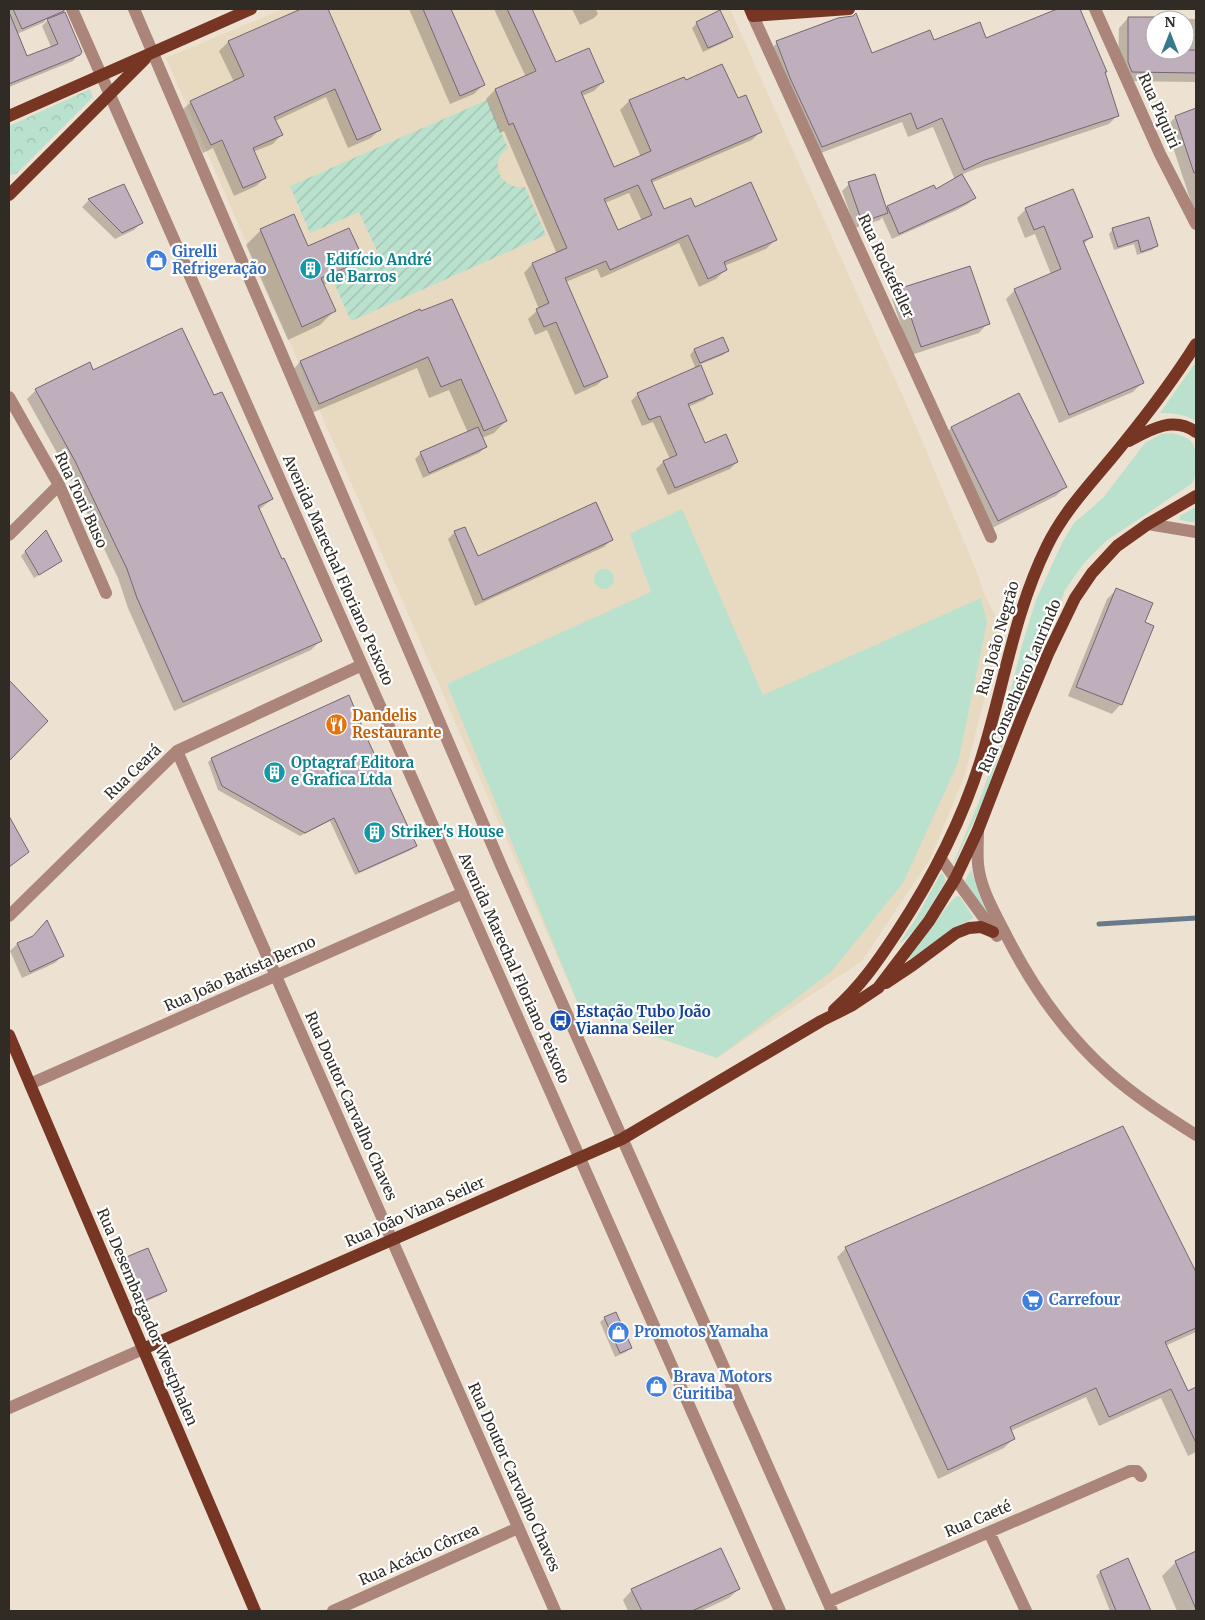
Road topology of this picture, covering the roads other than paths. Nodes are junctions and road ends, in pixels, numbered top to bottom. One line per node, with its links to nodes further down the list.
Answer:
1 (72, 9): 8 (street, Avenida Marechal Floriano Peixoto)
2 (134, 9): 7 (street, Avenida Marechal Floriano Peixoto)
3 (251, 9): 7 (main road)
4 (849, 9): 6 (main road)
5 (1095, 9): 12 (street, Rua Piquiri)
6 (752, 12): 24 (street, Rua Rockefeller)
7 (153, 52): 8 (main road); 9 (main road); 41 (street, Avenida Marechal Floriano Peixoto)
8 (101, 75): 9 (street, Avenida Marechal Floriano Peixoto); 10 (main road)
9 (110, 94): 11 (main road); 26 (street, Avenida Marechal Floriano Peixoto)
10 (9, 116)
11 (11, 191)
12 (1196, 224)
13 (1196, 344): 16 (main road, Rua João Negrão)
14 (9, 397): 17 (street, Rua Toni Buso)
15 (1196, 432): 16 (main road)
16 (1123, 444): 29 (main road, Rua João Negrão)
17 (59, 484): 23 (street); 25 (street, Rua Toni Buso)
18 (1196, 488): 20 (main road)
19 (1196, 496): 20 (main road, Rua Conselheiro Laurindo)
20 (1168, 513): 21 (main road, Rua Conselheiro Laurindo)
21 (1148, 524): 22 (street); 28 (main road, Rua Conselheiro Laurindo)
22 (1196, 532)
23 (9, 535)
24 (991, 537)
25 (106, 593)
26 (362, 665): 27 (street, Rua Ceará); 31 (street, Avenida Marechal Floriano Peixoto)
27 (178, 751): 32 (street, Rua Ceará); 35 (street, Rua Doutor Carvalho Chaves)
28 (978, 830): 30 (main road, Rua Conselheiro Laurindo); 34 (street)
29 (941, 859): 30 (street); 37 (main road, Rua João Viana Seiler)
30 (955, 879): 33 (street); 36 (main road, Rua João Viana Seiler)
31 (463, 893): 35 (street, Rua João Batista Berno); 42 (street, Avenida Marechal Floriano Peixoto)
32 (9, 916)
33 (993, 932): 34 (street); 36 (main road)
34 (1017, 957): 40 (street)
35 (276, 976): 39 (street, Rua João Batista Berno); 43 (street, Rua Doutor Carvalho Chaves)
36 (878, 988): 37 (main road, Rua João Viana Seiler)
37 (821, 1021): 41 (main road, Rua João Viana Seiler)
38 (9, 1035): 39 (main road, Rua Desembargador Westphalen)
39 (30, 1084): 44 (main road, Rua Desembargador Westphalen)
40 (1196, 1135)
41 (622, 1139): 42 (main road, Rua João Viana Seiler); 49 (street, Avenida Marechal Floriano Peixoto)
42 (580, 1158): 43 (main road, Rua João Viana Seiler); 53 (street, Avenida Marechal Floriano Peixoto)
43 (392, 1240): 44 (main road, Rua João Viana Seiler); 47 (street, Rua Doutor Carvalho Chaves)
44 (143, 1349): 45 (street, Rua João Viana Seiler); 50 (main road, Rua Desembargador Westphalen)
45 (9, 1408)
46 (1141, 1476): 48 (street, Rua Caeté)
47 (518, 1528): 51 (street, Rua Acácio Côrrea); 52 (street, Rua Doutor Carvalho Chaves)
48 (989, 1532): 49 (street, Rua Caeté); 54 (street)
49 (830, 1607)
50 (255, 1611)
51 (333, 1611)
52 (555, 1611)
53 (780, 1611)
54 (1026, 1611)

